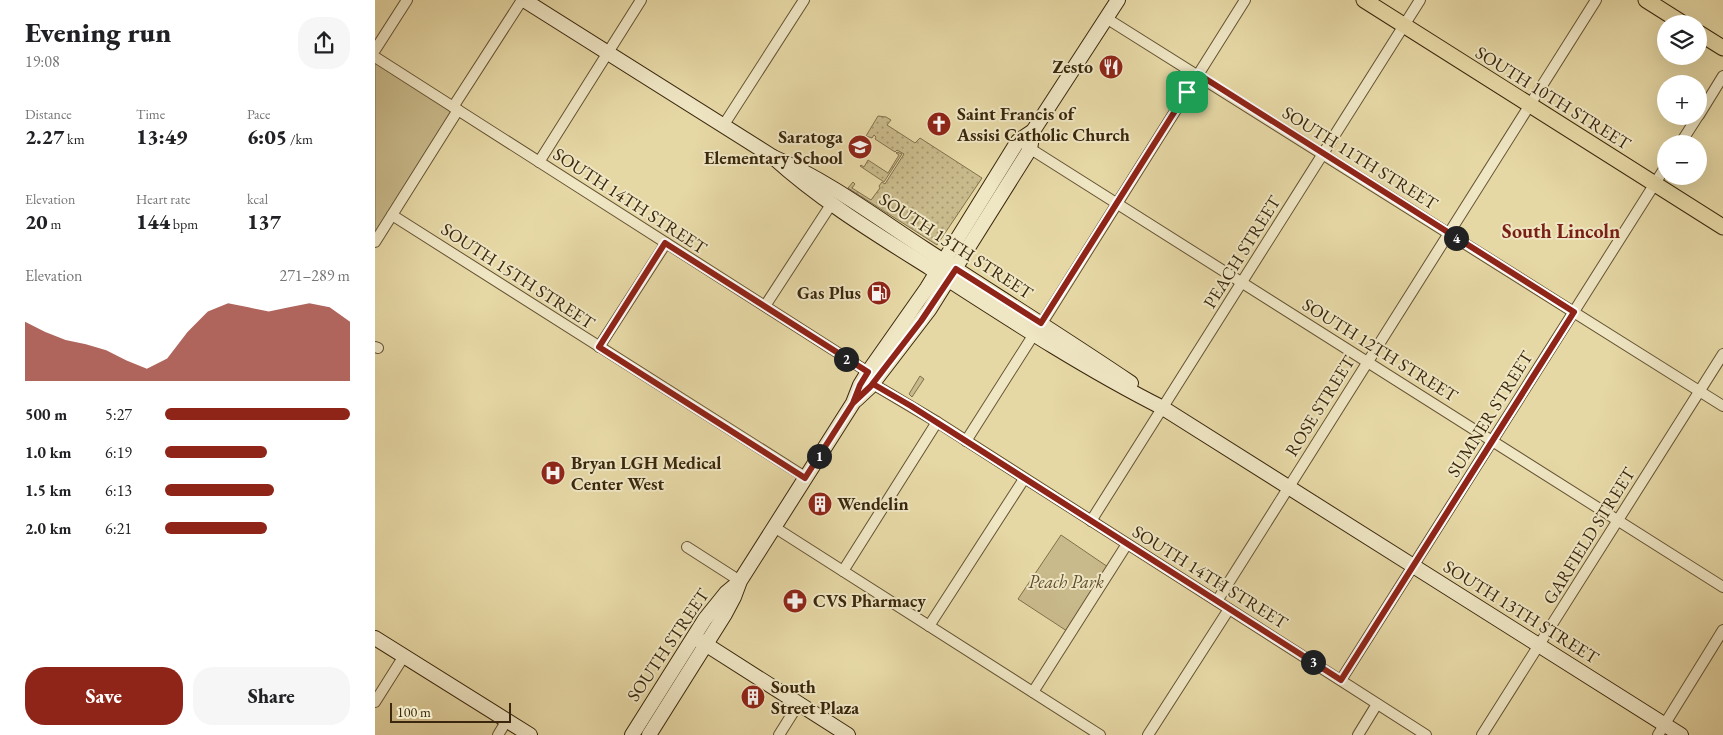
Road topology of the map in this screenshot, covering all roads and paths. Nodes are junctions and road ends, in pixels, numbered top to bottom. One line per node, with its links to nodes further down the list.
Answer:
1 (407, 0): 16 (street)
2 (523, 0): 17 (main road, SOUTH 13TH STREET); 23 (street)
3 (641, 0): 17 (street)
4 (804, 0): 24 (street)
5 (1118, 0): 12 (main road, SOUTH STREET)
6 (1245, 0): 19 (street)
7 (1364, 0): 13 (main road, SOUTH 10TH STREET)
8 (1420, 0): 13 (street, PEACH STREET)
9 (1596, 0): 22 (street, ROSE STREET)
10 (1647, 0): 11 (main road)
11 (1670, 15)
12 (1106, 18): 19 (street, SOUTH 11TH STREET); 25 (main road, SOUTH STREET)
13 (1404, 26): 22 (main road, SOUTH 10TH STREET); 26 (street, PEACH STREET)
14 (1707, 38): 15 (main road)
15 (1723, 48)
16 (375, 50)
17 (608, 53): 24 (main road, SOUTH 13TH STREET); 28 (street)
18 (375, 57): 23 (street, SOUTH 14TH STREET)
19 (1198, 74): 26 (street, SOUTH 11TH STREET); 32 (street)
20 (1723, 76): 21 (street)
21 (1707, 101)
22 (1529, 105): 30 (main road, SOUTH 10TH STREET); 35 (street, ROSE STREET)
23 (456, 109): 28 (street, SOUTH 14TH STREET); 33 (street)
24 (723, 126): 27 (main road, SOUTH 13TH STREET)
25 (1024, 145): 32 (street, SOUTH 12TH STREET); 38 (main road, SOUTH STREET)
26 (1323, 154): 35 (street, SOUTH 11TH STREET); 39 (street, PEACH STREET)
27 (773, 157): 31 (main road, SOUTH 13TH STREET); 38 (main road, SOUTH 13TH STREET)
28 (539, 162): 37 (street, SOUTH 14TH STREET)
29 (1657, 181): 30 (street, SUMNER STREET)
30 (1655, 184): 34 (main road, SOUTH 10TH STREET); 41 (street, SUMNER STREET)
31 (832, 203): 38 (main road, SOUTH 13TH STREET); 40 (street)
32 (1117, 203): 39 (street, SOUTH 12TH STREET); 42 (street)
33 (392, 215): 36 (street); 43 (street, SOUTH 15TH STREET)
34 (1723, 227)
35 (1449, 234): 41 (street, SOUTH 11TH STREET); 45 (street, ROSE STREET)
36 (375, 242)
37 (665, 243): 40 (street, SOUTH 14TH STREET); 43 (street)
38 (946, 271): 42 (main road, SOUTH 13TH STREET); 46 (main road, SOUTH STREET)
39 (1242, 283): 45 (street, SOUTH 12TH STREET); 49 (street, PEACH STREET)
40 (765, 306): 46 (street, SOUTH 14TH STREET)
41 (1574, 312): 47 (street, SOUTH 11TH STREET); 52 (street, SUMNER STREET)
42 (1038, 329): 49 (main road, SOUTH 13TH STREET); 51 (street)
43 (599, 347): 53 (street, SOUTH 15TH STREET)
44 (1723, 354): 47 (street, GARFIELD STREET)
45 (1367, 362): 52 (street, SOUTH 12TH STREET); 55 (street, ROSE STREET)
46 (870, 378): 50 (street, SOUTH 14TH STREET); 53 (main road, SOUTH STREET)
47 (1699, 391): 48 (street, SOUTH 11TH STREET); 56 (street, GARFIELD STREET)
48 (1723, 406)
49 (1163, 408): 55 (main road, SOUTH 13TH STREET); 57 (street, PEACH STREET)
50 (937, 422): 51 (street, SOUTH 14TH STREET); 62 (street)
51 (966, 441): 54 (street, SOUTH 14TH STREET)
52 (1493, 441): 56 (street, SOUTH 12TH STREET); 61 (street, SUMNER STREET)
53 (805, 478): 58 (main road, SOUTH STREET)
54 (1024, 478): 57 (street, SOUTH 14TH STREET); 67 (street)
55 (1288, 487): 61 (main road, SOUTH 13TH STREET); 65 (street, ROSE STREET)
56 (1618, 520): 64 (street, SOUTH 12TH STREET); 72 (street, GARFIELD STREET)
57 (1091, 521): 59 (street, SOUTH 14TH STREET)
58 (774, 527): 62 (street); 63 (main road, SOUTH STREET)
59 (1127, 544): 65 (street, SOUTH 14TH STREET); 75 (street)
60 (687, 547): 63 (street)
61 (1414, 566): 72 (main road, SOUTH 13TH STREET); 74 (street, SUMNER STREET)
62 (843, 571): 67 (street)
63 (740, 580): 69 (main road, SOUTH STREET); 71 (main road, SOUTH STREET)
64 (1723, 587)
65 (1217, 601): 66 (street, SOUTH 14TH STREET)
66 (1229, 609): 74 (street, SOUTH 14TH STREET); 88 (street)
67 (929, 626): 75 (street)
68 (1723, 630): 80 (street)
69 (693, 637): 71 (main road); 83 (main road, SOUTH STREET)
70 (375, 638): 73 (main road)
71 (706, 644): 77 (main road); 84 (main road, SOUTH STREET)
72 (1539, 645): 80 (main road, SOUTH 13TH STREET); 91 (street, GARFIELD STREET)
73 (404, 656): 76 (street); 79 (main road)
74 (1341, 680): 78 (street, SOUTH 14TH STREET)
75 (1033, 692): 87 (street)
76 (375, 702)
77 (799, 703): 85 (street); 86 (main road)
78 (1377, 704): 89 (street); 90 (street, SOUTH 14TH STREET)
79 (507, 720): 81 (street); 82 (main road)
80 (1661, 730): 92 (main road, SOUTH 13TH STREET)
81 (498, 735)
82 (530, 735)
83 (632, 735)
84 (649, 735)
85 (779, 735)
86 (848, 735)
87 (1100, 735)
88 (1148, 735)
89 (1358, 735)
90 (1427, 735)
91 (1482, 735)
92 (1681, 735)

